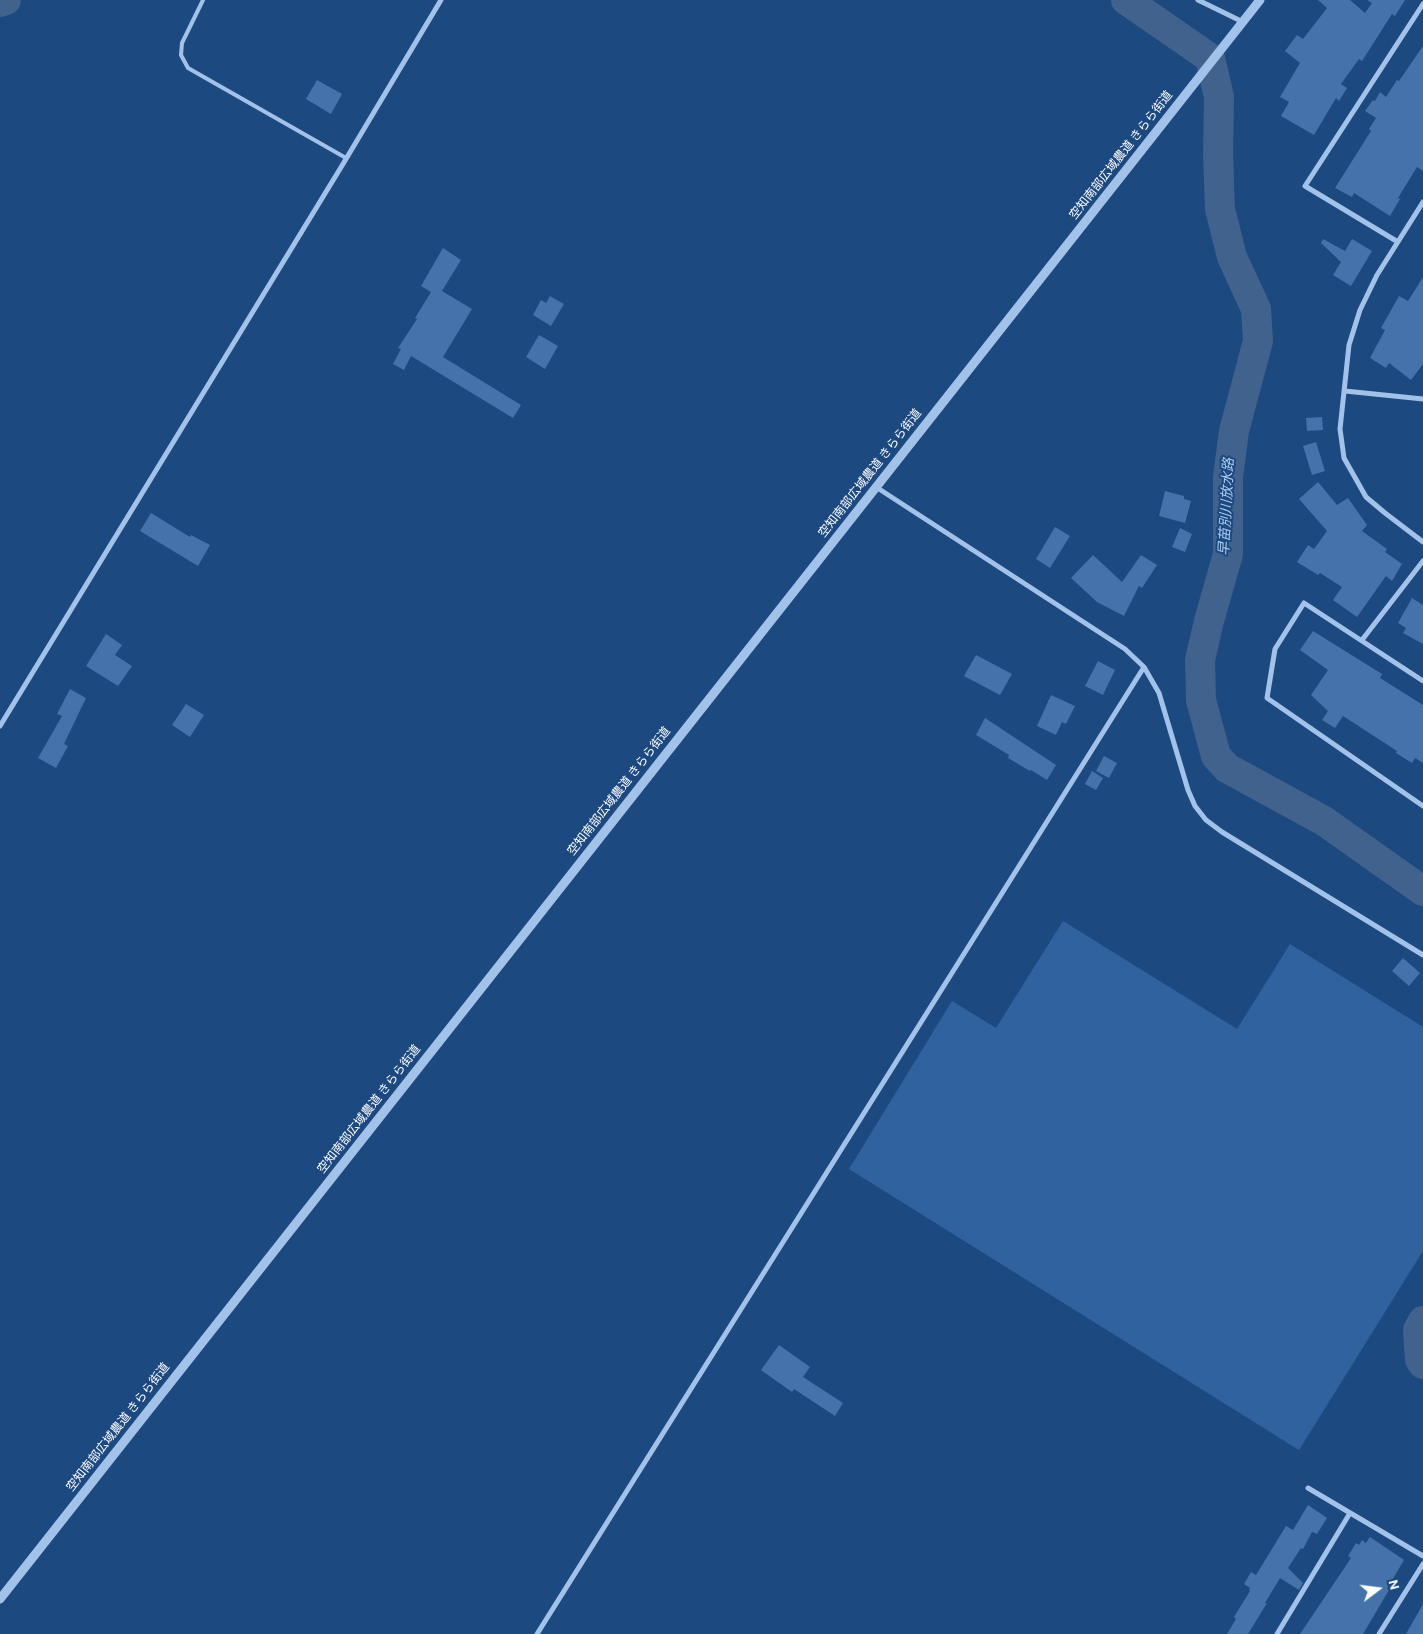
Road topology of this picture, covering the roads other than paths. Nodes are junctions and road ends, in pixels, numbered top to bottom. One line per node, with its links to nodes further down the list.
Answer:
1 (203, 0): 7 (lane)
2 (440, 0): 7 (street)
3 (1198, 0): 6 (street)
4 (1260, 0): 6 (street, 空知南部広域農道 きらら街道)
5 (1423, 4): 9 (street)
6 (1243, 22): 12 (street, 空知南部広域農道 きらら街道)
7 (346, 158): 18 (street)
8 (1423, 202): 9 (street)
9 (1398, 242): 10 (street)
10 (1344, 391): 11 (street); 13 (street)
11 (1423, 399)
12 (876, 487): 16 (street); 25 (street, 空知南部広域農道 きらら街道)
13 (1423, 542)
14 (1423, 560): 15 (street)
15 (1362, 640): 17 (street); 19 (street)
16 (1144, 667): 20 (street); 26 (street)
17 (1423, 681)
18 (0, 726)
19 (1423, 806)
20 (1423, 955)
21 (1308, 1488): 22 (street)
22 (1350, 1513): 23 (street); 27 (street)
23 (1423, 1556)
24 (1423, 1564): 28 (street)
25 (0, 1599)
26 (537, 1634)
27 (1278, 1634)
28 (1379, 1634)

